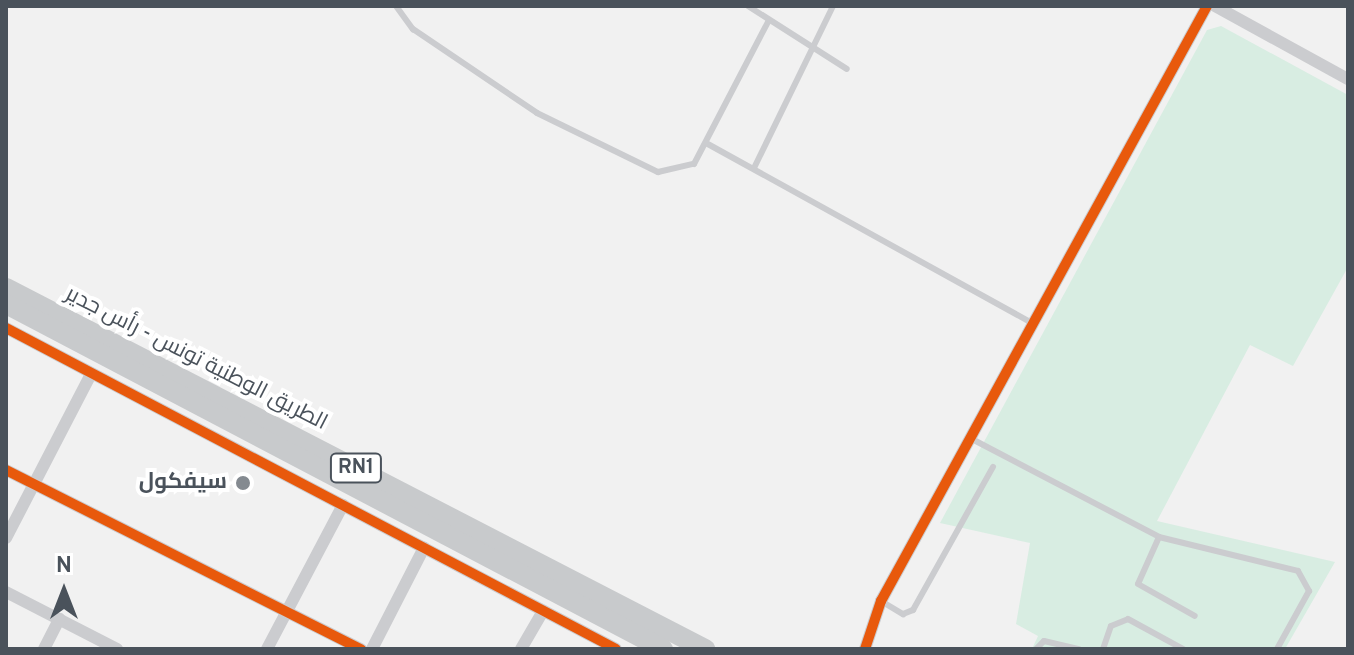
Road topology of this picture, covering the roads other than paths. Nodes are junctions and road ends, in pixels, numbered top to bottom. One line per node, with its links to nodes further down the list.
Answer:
1 (396, 6): 10 (lane)
2 (748, 6): 6 (lane)
3 (833, 6): 7 (lane)
4 (1207, 6): 14 (street)
5 (1215, 6): 9 (street)
6 (769, 20): 7 (lane); 10 (lane)
7 (811, 46): 8 (lane); 11 (lane)
8 (847, 69)
9 (1348, 79)
10 (706, 143): 11 (lane)
11 (754, 168): 14 (lane)
12 (6, 288): 39 (main road, الطريق الوطنية تونس - رأس جدير / RN1)
13 (6, 304): 38 (main road, الطريق الوطنية تونس - رأس جدير / RN1)
14 (1030, 322): 17 (street)
15 (6, 328): 16 (street)
16 (90, 376): 20 (street); 21 (street)
17 (970, 438): 22 (lane); 26 (street)
18 (993, 467): 26 (lane)
19 (6, 470): 20 (street)
20 (35, 484): 23 (street); 27 (street)
21 (343, 505): 24 (street); 27 (street)
22 (1159, 537): 29 (lane); 45 (lane)
23 (6, 538)
24 (424, 548): 28 (street); 35 (street)
25 (6, 592): 30 (street)
26 (881, 601): 40 (street)
27 (287, 611): 33 (street); 34 (street)
28 (543, 611): 36 (street); 37 (street)
29 (1195, 616)
30 (59, 619): 31 (street); 32 (street)
31 (44, 649)
32 (117, 649)
33 (267, 649)
34 (361, 649)
35 (372, 649)
36 (521, 649)
37 (616, 649)
38 (663, 649)
39 (705, 649)
40 (865, 649)
41 (1036, 649): 42 (lane)
42 (1079, 649)
43 (1103, 649): 44 (lane)
44 (1183, 649)
45 (1277, 649)

